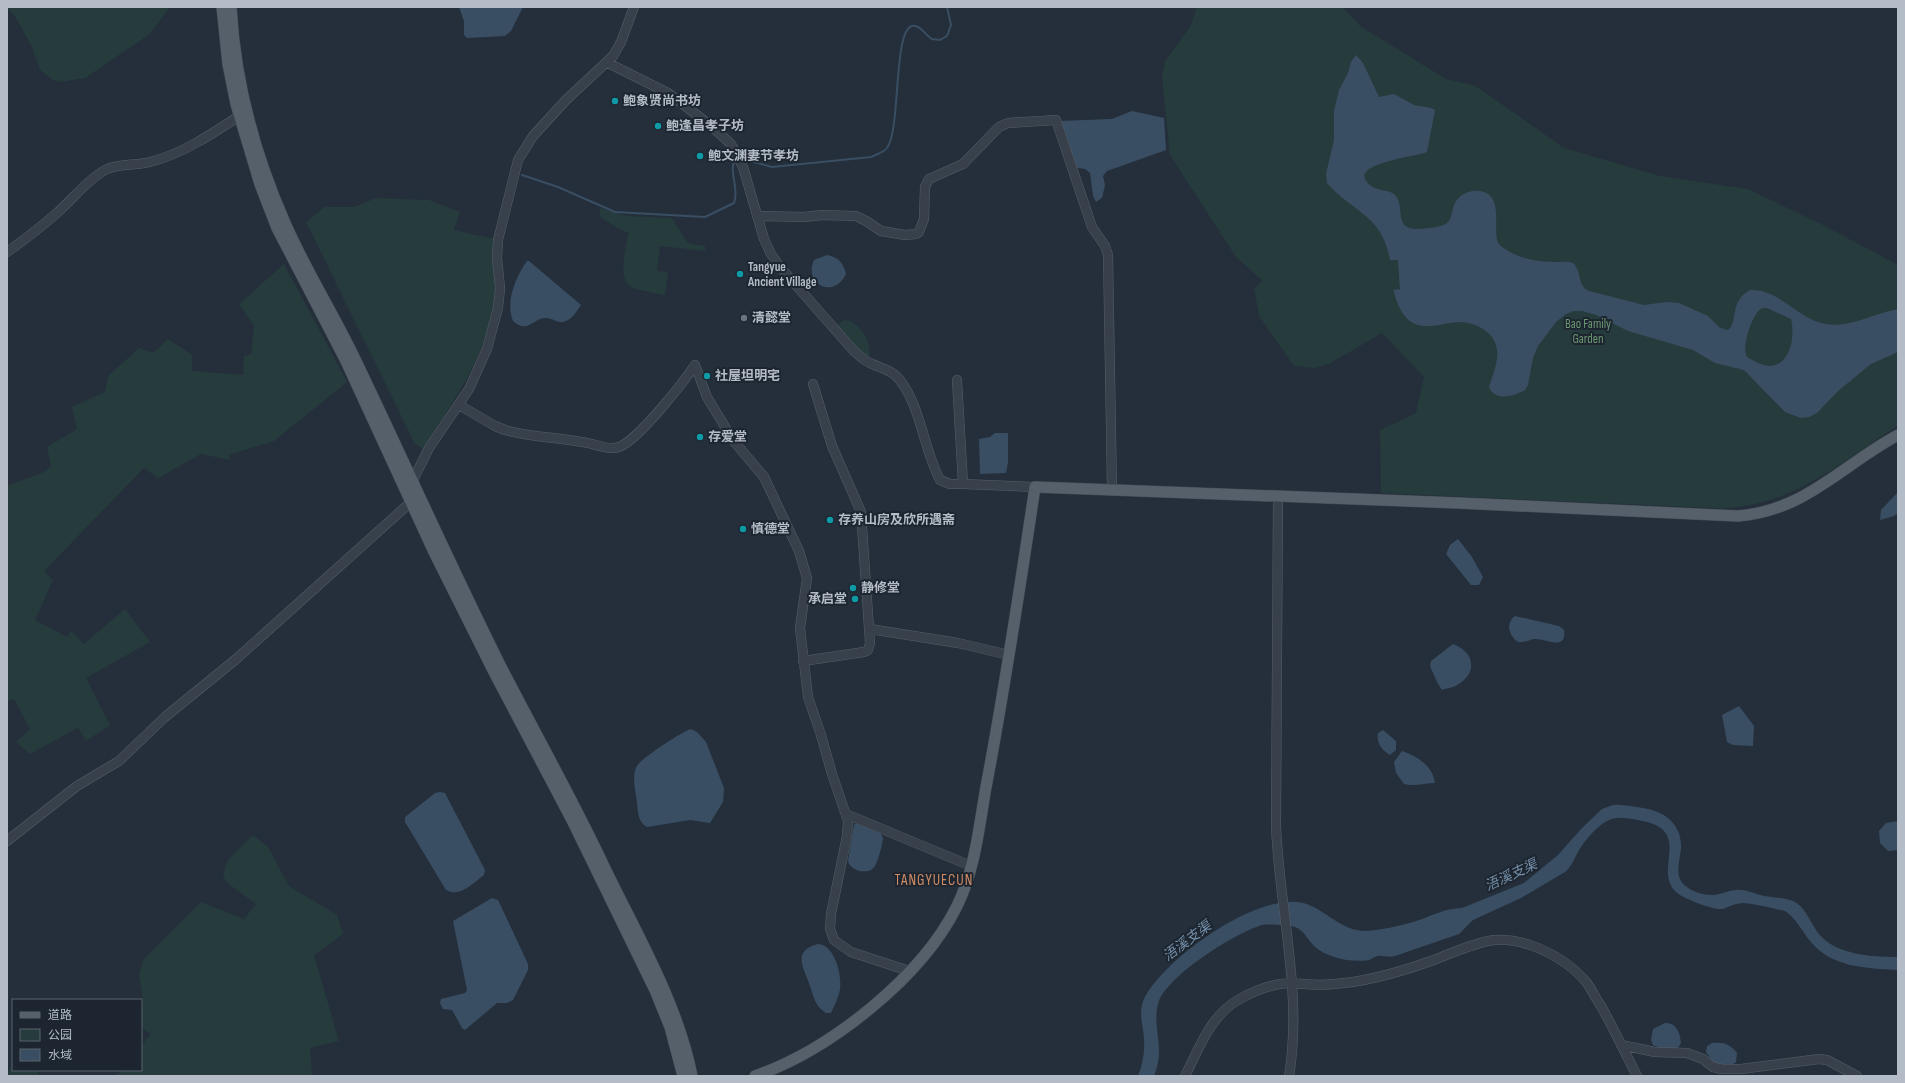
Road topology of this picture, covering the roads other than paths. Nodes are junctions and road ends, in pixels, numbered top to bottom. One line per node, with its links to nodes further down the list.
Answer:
1 (222, 7): 5 (main road)
2 (231, 7): 12 (main road)
3 (634, 7): 4 (street)
4 (608, 63): 6 (street); 10 (street)
5 (239, 116): 7 (street); 17 (main road)
6 (757, 216): 13 (street); 15 (street)
7 (7, 252)
8 (957, 380): 13 (street)
9 (813, 384): 18 (street)
10 (459, 405): 12 (street); 20 (street)
11 (1898, 435): 16 (main road)
12 (412, 482): 28 (main road)
13 (963, 484): 14 (street)
14 (1036, 487): 15 (main road); 19 (main road)
15 (1112, 490): 16 (main road)
16 (1278, 496): 25 (street)
17 (411, 502): 22 (street); 27 (main road)
18 (870, 629): 19 (street); 20 (street)
19 (1009, 655): 23 (main road)
20 (803, 661): 21 (street)
21 (846, 814): 23 (street); 24 (street)
22 (7, 841)
23 (971, 866): 24 (main road)
24 (910, 971): 29 (main road)
25 (1291, 983): 26 (street); 30 (street); 31 (street)
26 (1622, 1045): 32 (street); 33 (street)
27 (683, 1076)
28 (692, 1076)
29 (755, 1076)
30 (1185, 1076)
31 (1289, 1076)
32 (1637, 1076)
33 (1857, 1076)

